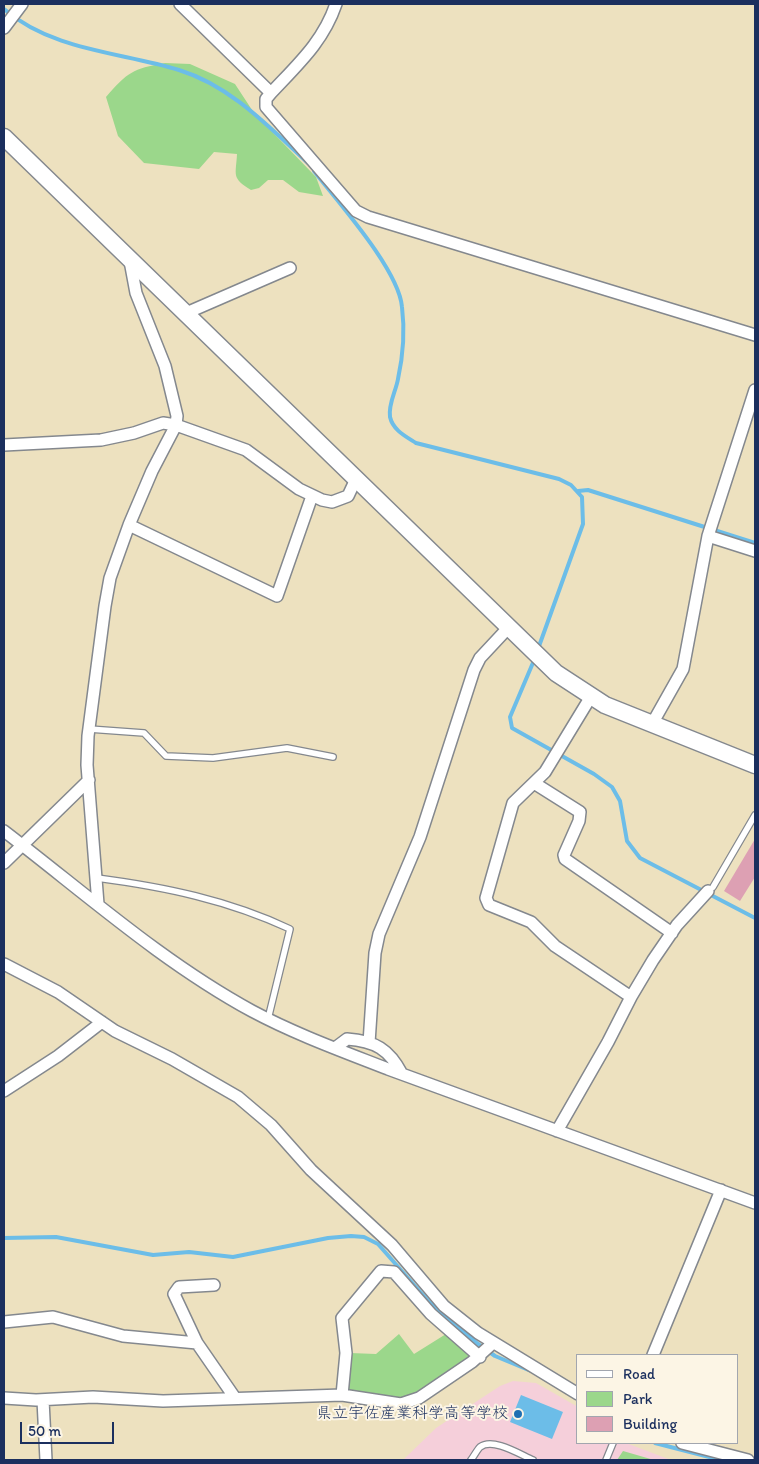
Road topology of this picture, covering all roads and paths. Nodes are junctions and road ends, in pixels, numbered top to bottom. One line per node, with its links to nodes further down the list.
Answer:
1 (22, 4): 4 (street)
2 (180, 4): 5 (street)
3 (336, 4): 5 (street)
4 (4, 28)
5 (271, 93): 10 (street)
6 (4, 137): 7 (street)
7 (130, 261): 9 (street); 12 (street)
8 (290, 268): 9 (street)
9 (184, 314): 14 (street)
10 (755, 335)
11 (755, 390): 17 (street)
12 (176, 425): 13 (street); 15 (street); 16 (street)
13 (4, 445)
14 (356, 479): 15 (street); 19 (street)
15 (312, 496): 16 (street)
16 (129, 525): 22 (street)
17 (708, 536): 18 (street); 21 (street)
18 (755, 551)
19 (508, 628): 20 (street); 39 (street)
20 (590, 698): 21 (street); 26 (street)
21 (652, 724): 24 (street)
22 (88, 729): 23 (lane); 25 (street)
23 (333, 757)
24 (755, 765)
25 (88, 780): 29 (street); 31 (street)
26 (534, 783): 34 (street); 36 (street)
27 (755, 815): 32 (lane)
28 (4, 831): 29 (street)
29 (22, 845): 30 (street); 33 (street)
30 (4, 862)
31 (97, 878): 33 (street); 37 (lane)
32 (711, 889): 34 (street)
33 (98, 904): 37 (street)
34 (672, 933): 36 (street)
35 (4, 964): 38 (street)
36 (631, 996): 43 (street)
37 (268, 1019): 40 (street)
38 (102, 1022): 42 (street); 49 (street)
39 (370, 1043): 40 (street); 41 (street)
40 (335, 1048): 41 (street)
41 (402, 1074): 43 (street)
42 (4, 1091)
43 (557, 1131): 44 (street)
44 (721, 1190): 45 (street); 50 (street)
45 (755, 1203)
46 (214, 1285): 48 (street)
47 (4, 1322): 48 (street)
48 (197, 1343): 55 (street)
49 (494, 1343): 51 (street); 52 (street)
50 (653, 1354)
51 (480, 1356): 53 (street); 53 (street)
52 (576, 1393)
53 (342, 1395): 55 (street)
54 (4, 1398): 56 (street)
55 (235, 1398): 56 (street)
56 (43, 1400): 59 (street)
57 (612, 1444): 62 (lane)
58 (686, 1444): 63 (street)
59 (46, 1460)
60 (471, 1460): 61 (lane)
61 (533, 1460)
62 (606, 1460)
63 (748, 1460)

